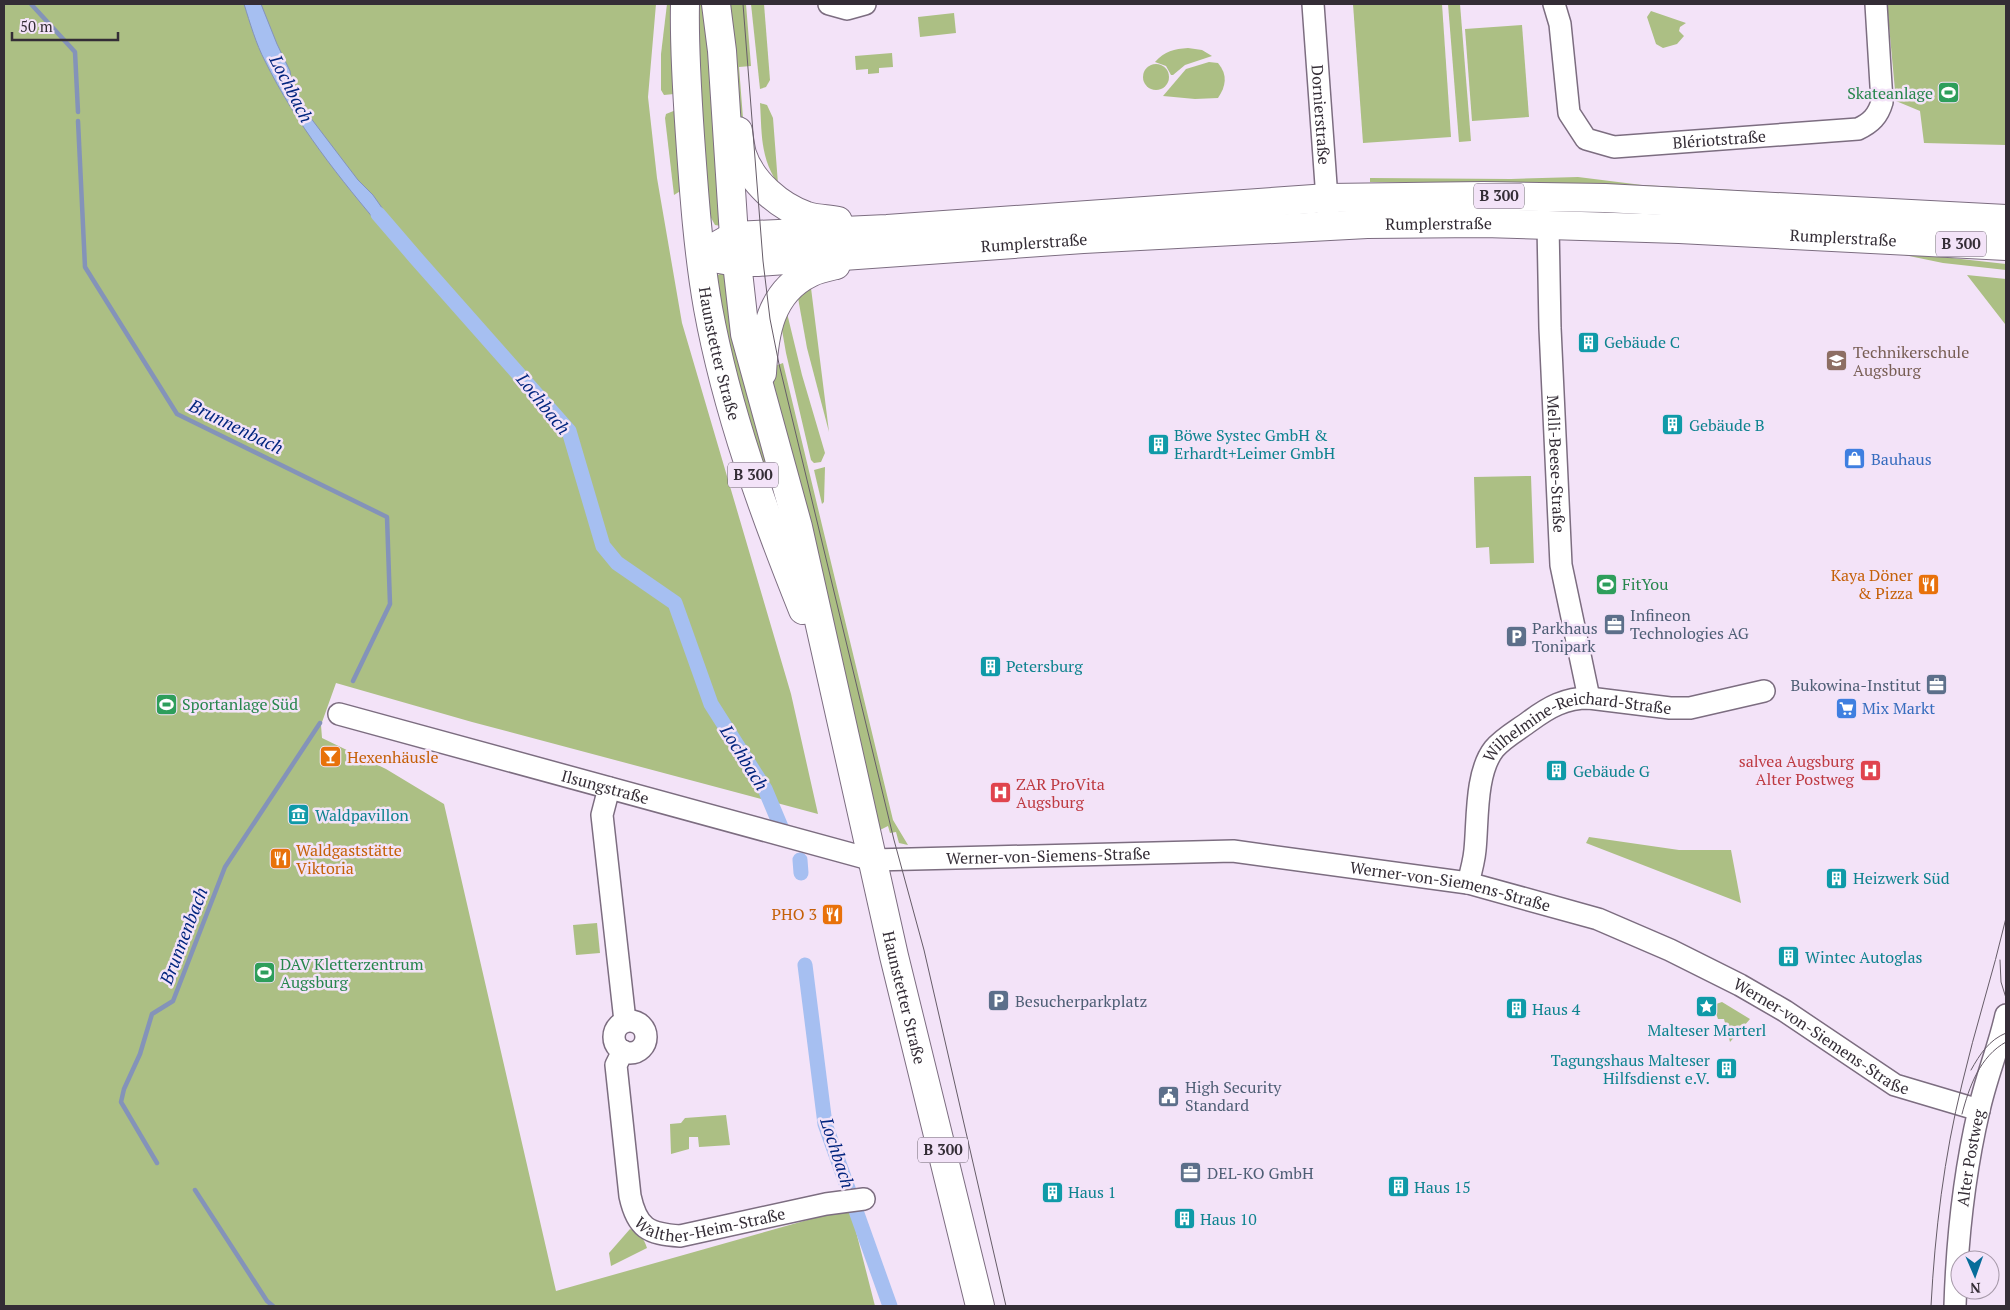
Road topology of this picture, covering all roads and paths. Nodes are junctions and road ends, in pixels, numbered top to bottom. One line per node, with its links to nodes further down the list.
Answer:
1 (685, 4): 17 (main road, Haunstetter Straße)
2 (716, 4): 8 (main road, Haunstetter Straße)
3 (829, 4): 4 (street)
4 (865, 4)
5 (1313, 4): 9 (street, Dornierstraße)
6 (1554, 4): 7 (street, Blériotstraße)
7 (1876, 4)
8 (722, 51): 13 (main road, Rumplerstraße); 15 (main road, Haunstetter Straße)
9 (1328, 198): 10 (main road, Rumplerstraße / B 300); 12 (street, Dornierstraße); 13 (main road, Rumplerstraße / B 300)
10 (2006, 219)
11 (1548, 225): 12 (main road, Rumplerstraße / B 300); 14 (main road, Rumplerstraße / B 300); 21 (street, Melli-Beese-Straße)
12 (1328, 226): 16 (main road, Rumplerstraße / B 300)
13 (888, 229): 15 (main road, Rumplerstraße / B 300)
14 (2006, 246)
15 (735, 249): 16 (main road, Rumplerstraße); 17 (main road, Rumplerstraße); 18 (main road, Haunstetter Straße)
16 (873, 254): 18 (main road, Rumplerstraße / B 300)
17 (700, 255): 19 (main road, Haunstetter Straße / B 300)
18 (760, 394): 19 (main road, Haunstetter Straße / B 300)
19 (833, 686): 24 (main road, Haunstetter Straße / B 300)
20 (1764, 691): 21 (street, Wilhelmine-Reichard-Straße)
21 (1589, 698): 25 (street, Wilhelmine-Reichard-Straße)
22 (339, 714): 23 (street, Ilsungstraße)
23 (609, 788): 24 (street, Ilsungstraße); 28 (street, Walther-Heim-Straße)
24 (873, 860): 25 (street, Werner-von-Siemens-Straße); 29 (main road, Haunstetter Straße / B 300)
25 (1468, 884): 27 (street, Werner-von-Siemens-Straße)
26 (2006, 1015): 27 (street, Alter Postweg)
27 (1979, 1110): 30 (street, Alter Postweg)
28 (858, 1200)
29 (980, 1306)
30 (1955, 1306)

